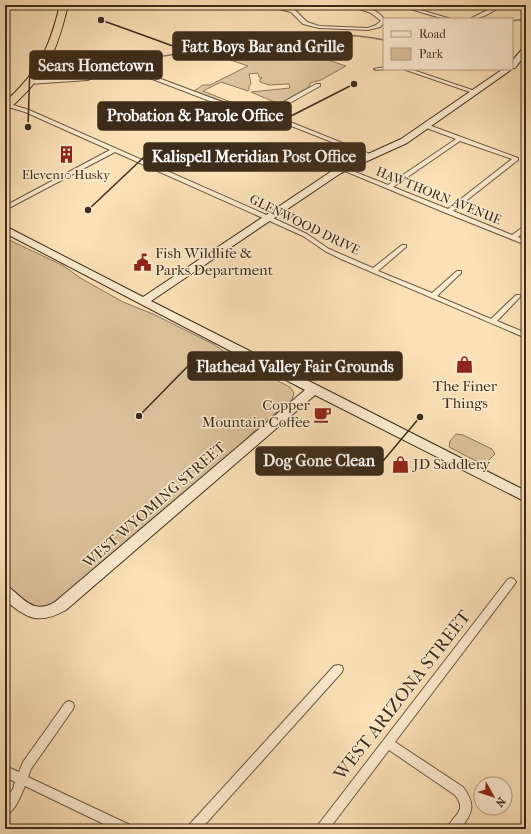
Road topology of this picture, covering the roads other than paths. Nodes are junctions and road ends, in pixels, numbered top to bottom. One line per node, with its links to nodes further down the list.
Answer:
1 (64, 5): 19 (highway)
2 (265, 5): 8 (street)
3 (291, 5): 8 (street)
4 (350, 5): 8 (street)
5 (398, 5): 10 (street)
6 (500, 5): 11 (street)
7 (511, 5): 9 (street)
8 (284, 8)
9 (526, 9)
10 (445, 18)
11 (475, 18)
12 (526, 50): 13 (street)
13 (513, 65)
14 (383, 68): 15 (street)
15 (376, 69)
16 (408, 70): 21 (street)
17 (507, 70): 21 (street)
18 (95, 75): 19 (street); 19 (street); 23 (street)
19 (31, 80): 22 (highway)
20 (318, 85): 23 (street)
21 (475, 92): 24 (street)
22 (6, 106): 26 (street, GLENWOOD DRIVE)
23 (266, 114): 27 (street)
24 (426, 126): 25 (street); 27 (street)
25 (459, 138): 29 (street); 31 (street)
26 (114, 150): 30 (street); 32 (street, GLENWOOD DRIVE)
27 (372, 156): 28 (street)
28 (343, 169): 29 (street, HAWTHORN AVENUE); 32 (street)
29 (389, 187): 31 (street, HAWTHORN AVENUE)
30 (5, 208)
31 (448, 212): 35 (street, HAWTHORN AVENUE)
32 (268, 218): 38 (street, GLENWOOD DRIVE); 42 (street)
33 (526, 227): 35 (street)
34 (5, 229): 42 (street)
35 (513, 238): 36 (street, HAWTHORN AVENUE)
36 (526, 243)
37 (404, 246): 38 (street)
38 (374, 271): 40 (street, GLENWOOD DRIVE)
39 (459, 272): 40 (street)
40 (433, 296): 43 (street, GLENWOOD DRIVE)
41 (518, 296): 43 (street)
42 (143, 302): 45 (street)
43 (492, 322): 44 (street, GLENWOOD DRIVE)
44 (526, 336)
45 (313, 390): 46 (street); 48 (street, WEST WYOMING STREET)
46 (526, 498)
47 (511, 582): 51 (street, WEST ARIZONA STREET)
48 (7, 594)
49 (338, 669): 56 (street)
50 (70, 706): 53 (street)
51 (387, 743): 57 (street, WEST ARIZONA STREET); 58 (street)
52 (5, 771): 53 (street)
53 (22, 780): 54 (street); 55 (street)
54 (5, 810)
55 (126, 829)
56 (193, 829)
57 (322, 829)
58 (453, 829)

